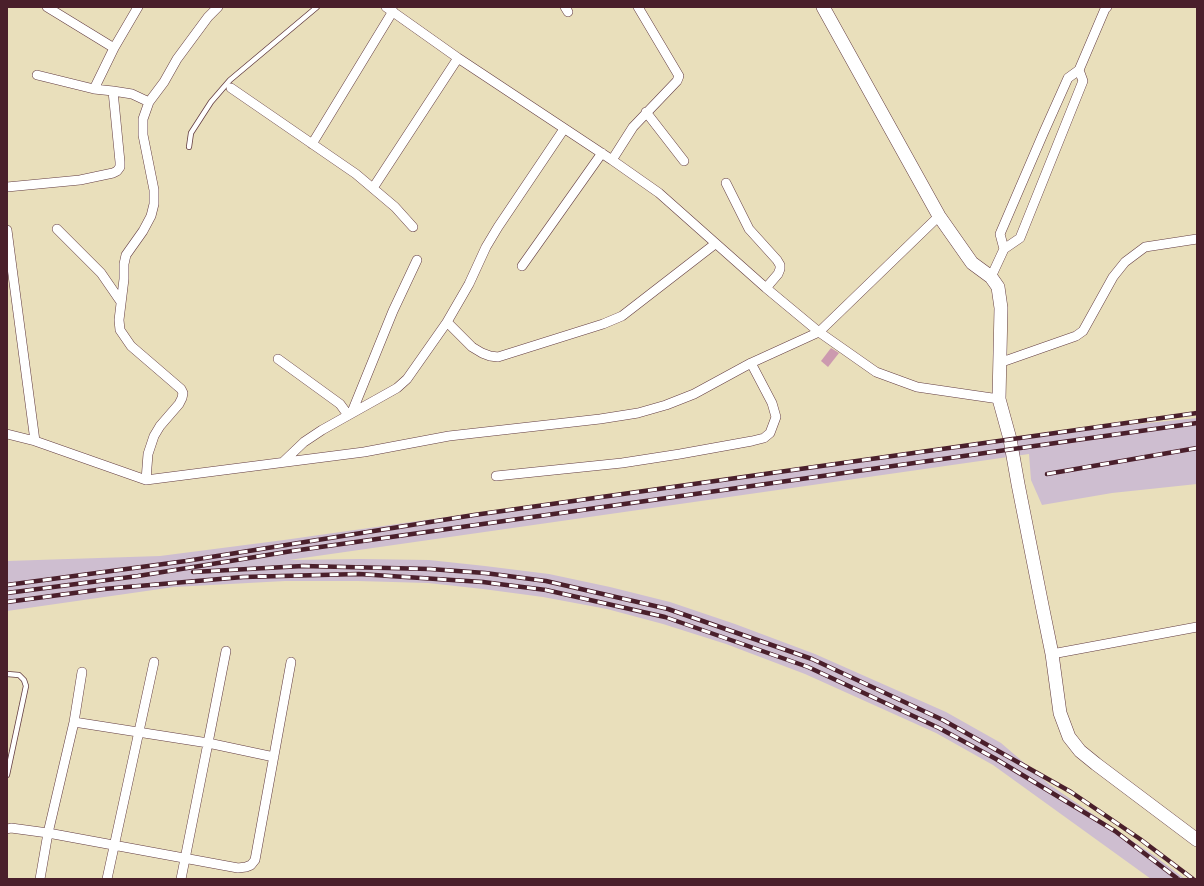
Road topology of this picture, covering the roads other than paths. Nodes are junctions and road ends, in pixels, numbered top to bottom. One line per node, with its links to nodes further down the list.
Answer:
1 (47, 7): 9 (street)
2 (138, 7): 9 (street)
3 (218, 7): 16 (street)
4 (318, 7): 20 (lane)
5 (638, 7): 17 (street)
6 (823, 7): 27 (street)
7 (1107, 7): 11 (street)
8 (389, 9): 10 (street); 19 (street)
9 (114, 48): 14 (street)
10 (458, 58): 18 (street); 26 (street)
11 (1080, 70): 33 (street); 33 (street)
12 (37, 75): 14 (street)
13 (231, 88): 19 (street)
14 (94, 89): 15 (street)
15 (113, 91): 16 (street); 25 (street)
16 (149, 102): 38 (street)
17 (646, 112): 22 (street); 23 (street)
18 (564, 129): 21 (street); 39 (street)
19 (312, 144): 26 (street)
20 (189, 147)
21 (602, 153): 22 (street); 35 (street)
22 (612, 160): 32 (street)
23 (684, 161)
24 (726, 183): 37 (street)
25 (7, 187)
26 (373, 188): 28 (street)
27 (939, 216): 36 (street); 40 (street)
28 (413, 227)
29 (57, 229): 38 (street)
30 (7, 230): 47 (street)
31 (1197, 239): 43 (street)
32 (715, 244): 37 (street); 39 (street)
33 (1004, 249): 36 (street)
34 (417, 260): 45 (street)
35 (522, 266)
36 (991, 277): 43 (street)
37 (766, 288): 40 (street)
38 (121, 302): 50 (street)
39 (447, 322): 45 (street)
40 (819, 332): 42 (street); 44 (street)
41 (278, 359): 45 (street)
42 (751, 363): 48 (street); 49 (street)
43 (999, 363): 44 (street)
44 (999, 399): 53 (street)
45 (350, 414): 48 (street)
46 (7, 434): 47 (street)
47 (35, 441): 50 (street)
48 (283, 462): 50 (street)
49 (496, 476)
50 (146, 480)
51 (1197, 627): 53 (street)
52 (226, 651): 60 (street)
53 (1052, 654): 65 (street)
54 (154, 662): 59 (street)
55 (291, 662): 61 (street)
56 (82, 672): 58 (street)
57 (7, 674): 62 (lane)
58 (74, 722): 59 (street); 64 (street)
59 (140, 733): 60 (street); 66 (street)
60 (208, 743): 61 (street); 67 (street)
61 (274, 757): 67 (street)
62 (7, 775)
63 (7, 829): 64 (street)
64 (45, 832): 66 (street); 68 (street)
65 (1197, 840)
66 (114, 846): 67 (street); 69 (street)
67 (185, 859): 70 (street)
68 (40, 879)
69 (107, 879)
70 (181, 879)

